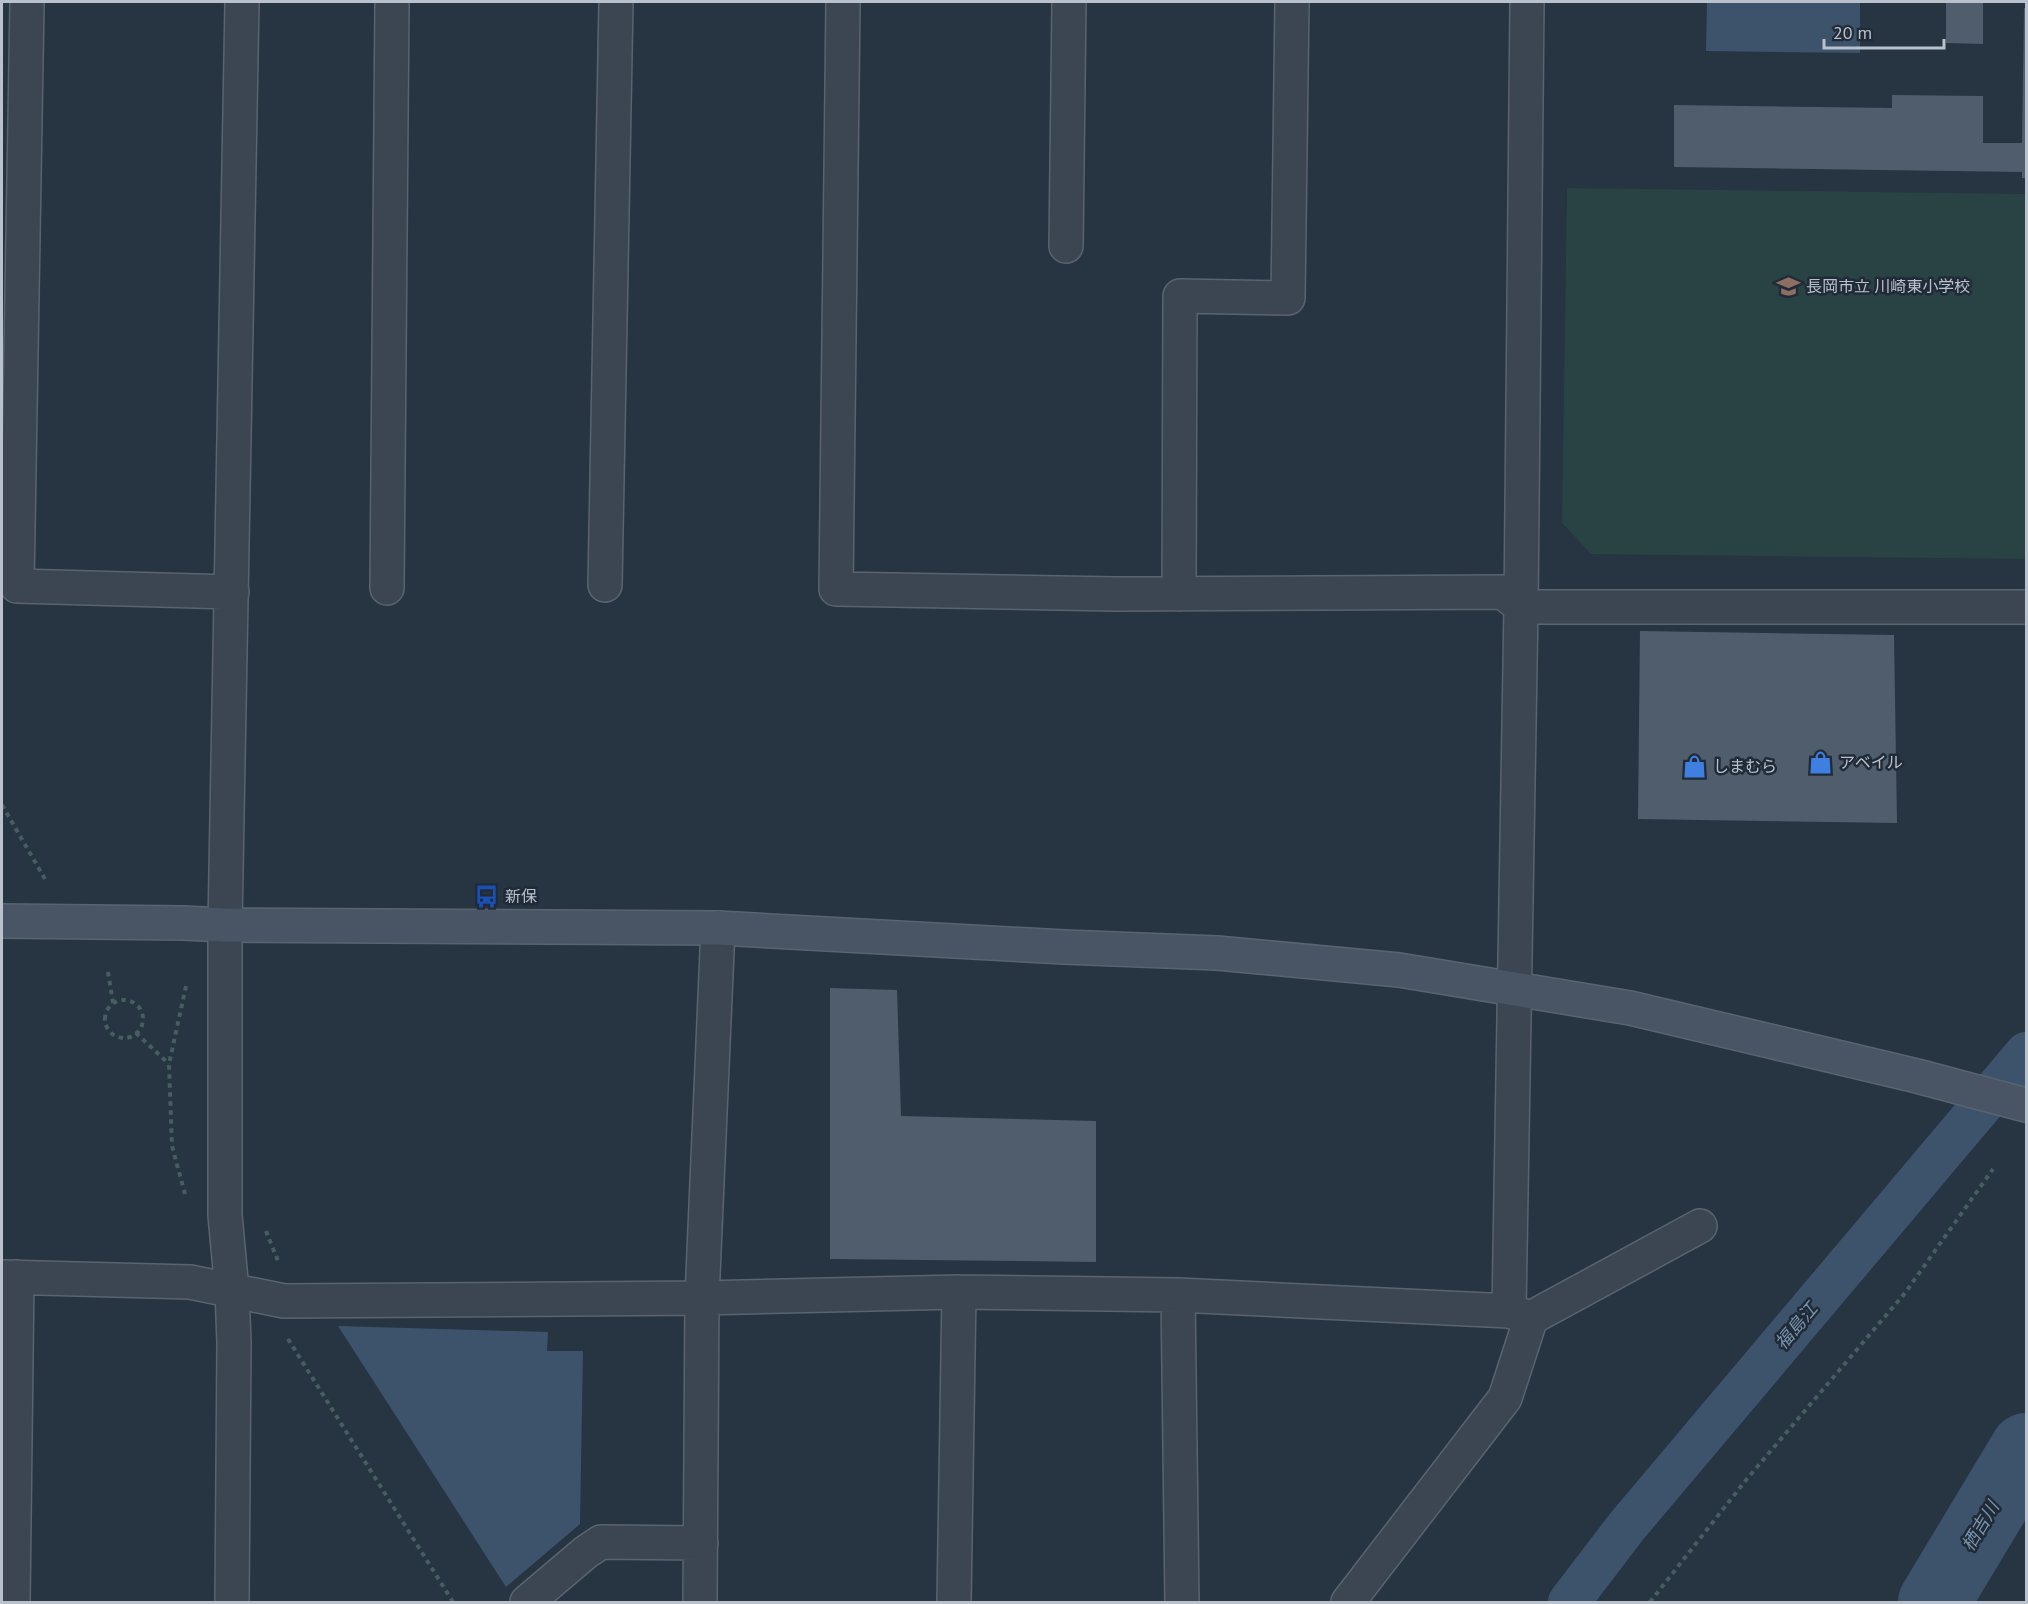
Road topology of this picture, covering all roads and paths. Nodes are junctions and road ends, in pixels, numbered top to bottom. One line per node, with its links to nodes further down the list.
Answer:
1 (27, 2): 12 (street)
2 (242, 2): 12 (street)
3 (392, 2): 11 (street)
4 (616, 2): 10 (street)
5 (843, 2): 13 (street)
6 (1069, 2): 9 (street)
7 (1292, 2): 13 (street)
8 (1527, 2): 14 (street)
9 (1066, 246)
10 (605, 585)
11 (387, 588)
12 (232, 592): 19 (street)
13 (1179, 594): 14 (street)
14 (1521, 607): 15 (street); 23 (street)
15 (2026, 607)
16 (2, 805): 17 (path)
17 (45, 879)
18 (2, 921): 19 (street)
19 (225, 925): 20 (street); 34 (street)
20 (718, 928): 23 (street); 37 (street)
21 (108, 972): 24 (path)
22 (187, 984): 26 (path)
23 (1516, 988): 27 (street); 38 (street)
24 (113, 1003): 25 (path); 25 (path)
25 (136, 1033): 26 (path)
26 (169, 1064): 29 (path)
27 (2026, 1105)
28 (1993, 1169): 49 (path)
29 (188, 1203)
30 (263, 1222): 32 (path)
31 (1700, 1226): 38 (street)
32 (282, 1270)
33 (9, 1277): 34 (street); 41 (street)
34 (232, 1291): 37 (street); 42 (street)
35 (959, 1292): 36 (street); 37 (street); 46 (street)
36 (1178, 1295): 38 (street); 47 (street)
37 (702, 1298): 40 (street)
38 (1520, 1315): 48 (street)
39 (286, 1336): 43 (path)
40 (701, 1543): 44 (street); 45 (street)
41 (13, 1602)
42 (232, 1602)
43 (453, 1602)
44 (526, 1602)
45 (700, 1602)
46 (954, 1602)
47 (1182, 1602)
48 (1348, 1602)
49 (1650, 1602)

